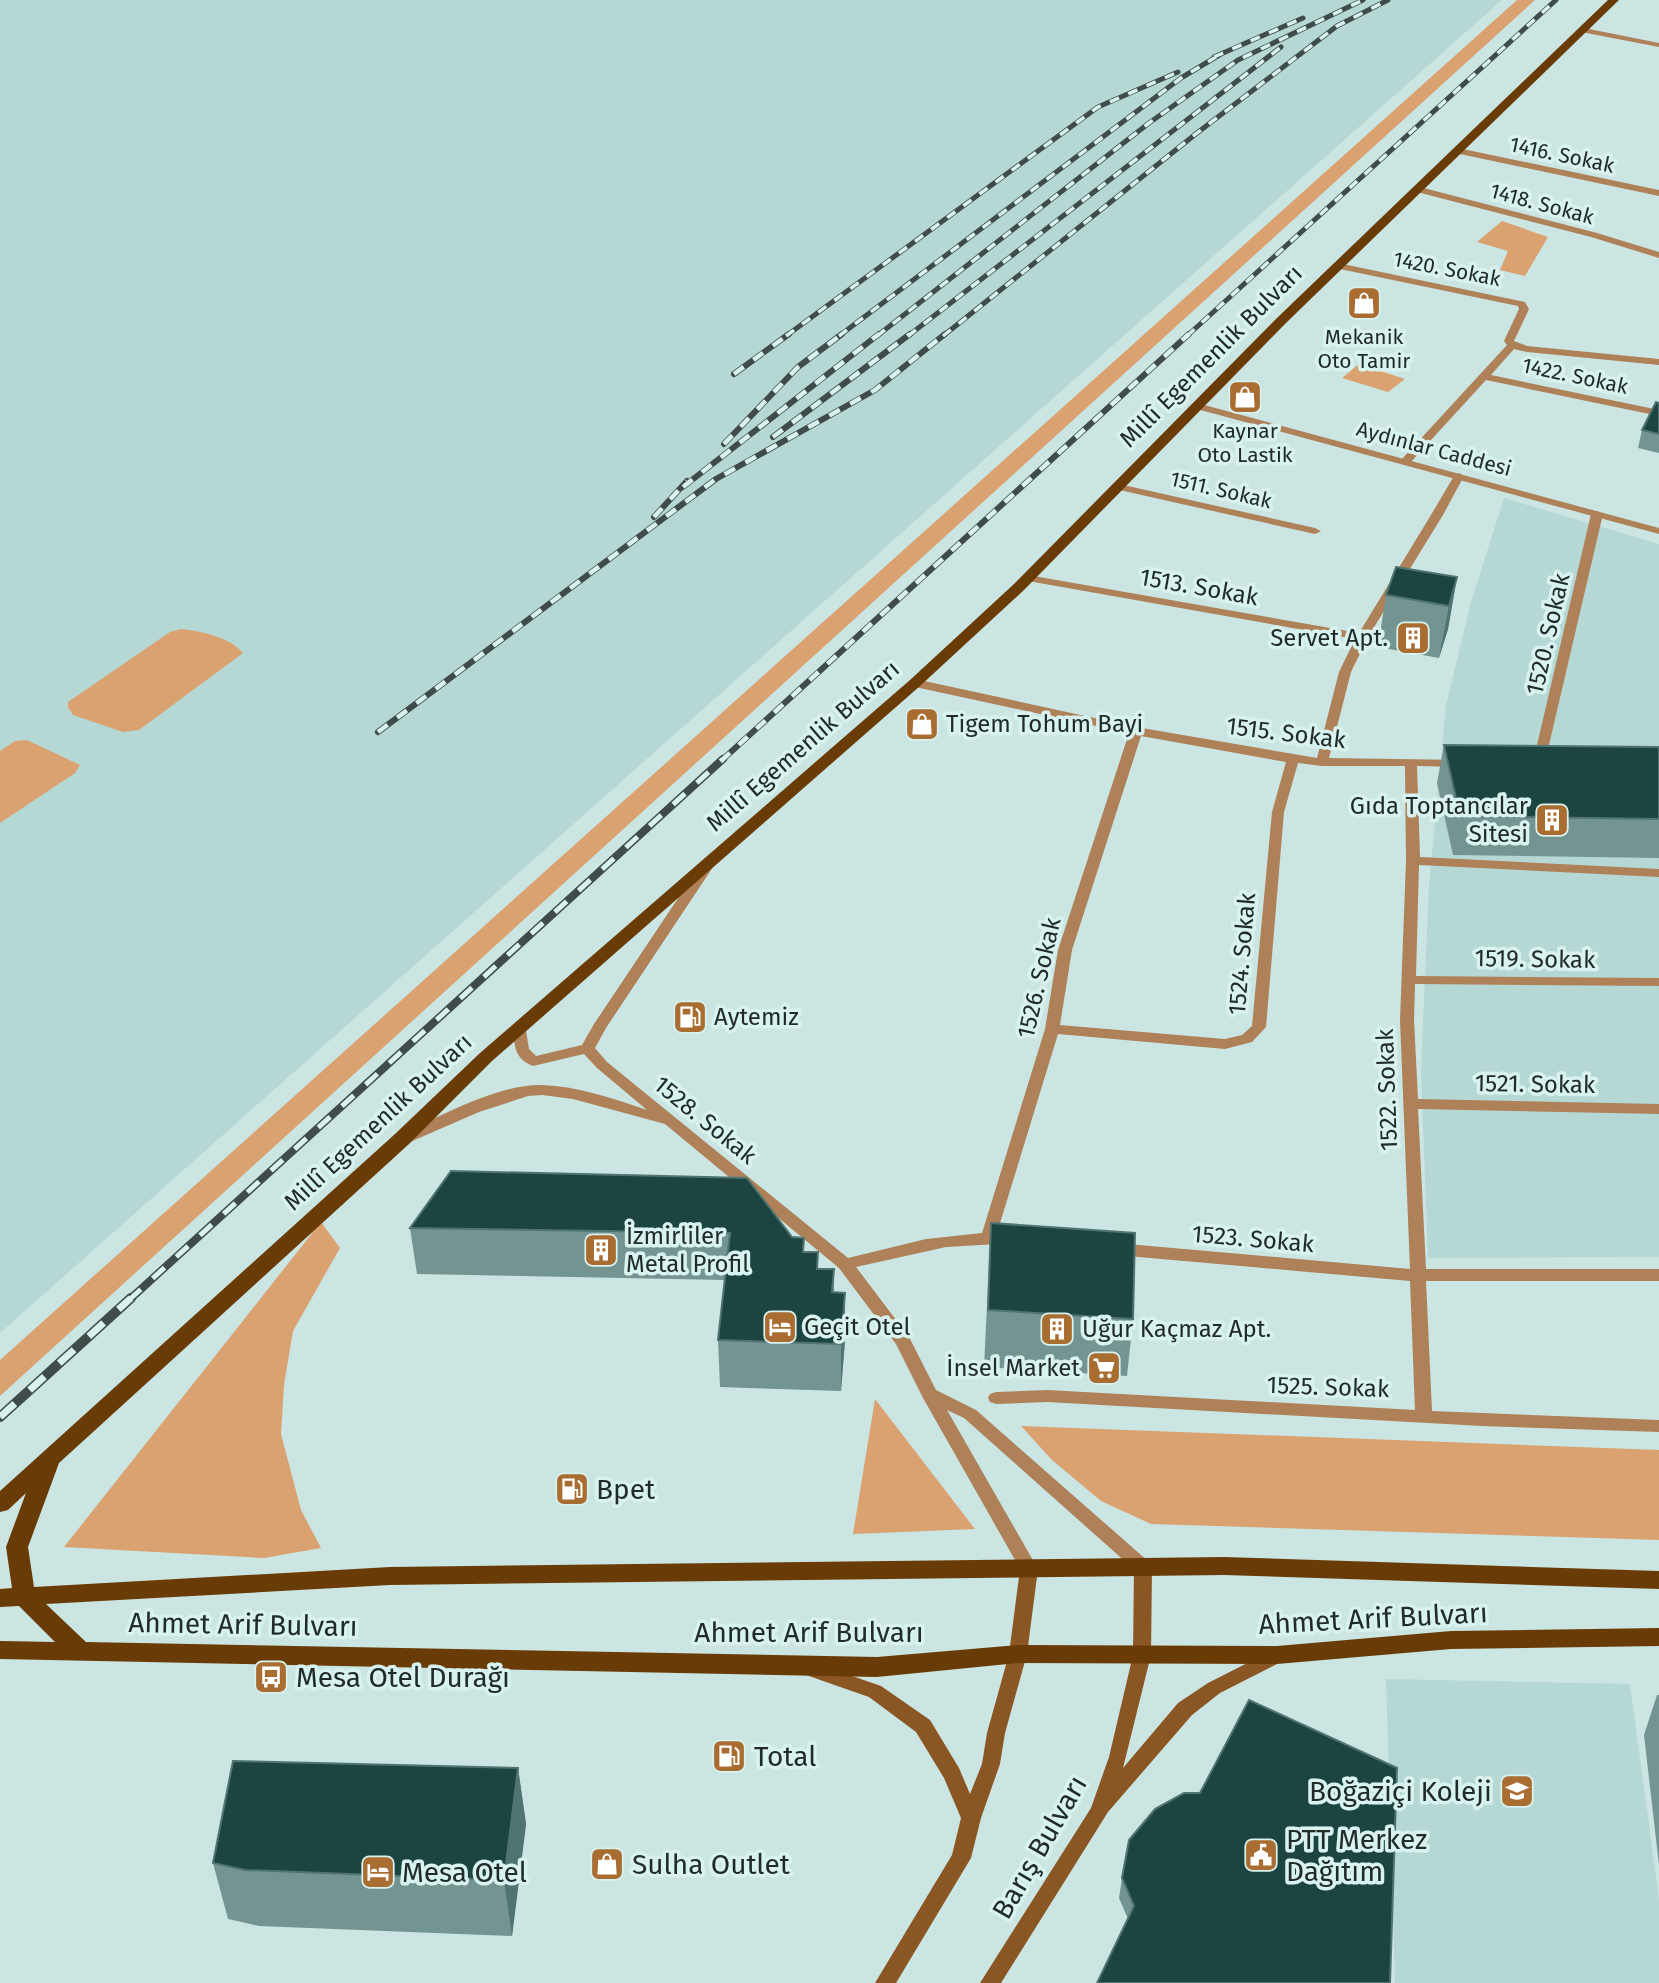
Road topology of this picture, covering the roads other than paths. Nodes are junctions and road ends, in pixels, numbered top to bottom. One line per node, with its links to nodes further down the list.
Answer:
1 (1614, 0): 2 (main road, Millî Egemenlik Bulvarı)
2 (1584, 30): 3 (street); 4 (main road, Millî Egemenlik Bulvarı)
3 (1659, 46)
4 (1458, 151): 5 (main road, Millî Egemenlik Bulvarı); 6 (street, 1416. Sokak)
5 (1416, 189): 7 (street, 1418. Sokak); 8 (main road, Millî Egemenlik Bulvarı)
6 (1659, 193)
7 (1659, 255)
8 (1338, 267): 9 (street, 1420. Sokak); 12 (main road, Millî Egemenlik Bulvarı)
9 (1512, 345): 10 (street); 11 (street)
10 (1659, 362)
11 (1483, 376): 13 (street, 1422. Sokak); 14 (street)
12 (1198, 407): 14 (street, Aydınlar Caddesi); 16 (main road, Millî Egemenlik Bulvarı)
13 (1659, 413)
14 (1406, 461): 15 (street, Aydınlar Caddesi)
15 (1459, 476): 17 (street, Aydınlar Caddesi); 21 (street)
16 (1119, 486): 18 (street, 1511. Sokak); 20 (main road, Millî Egemenlik Bulvarı)
17 (1597, 514): 19 (street, Aydınlar Caddesi); 28 (street, 1520. Sokak)
18 (1315, 531)
19 (1659, 531)
20 (1028, 578): 21 (street, 1513. Sokak); 22 (main road, Millî Egemenlik Bulvarı)
21 (1362, 637): 25 (street)
22 (915, 683): 23 (street, 1515. Sokak); 30 (main road, Millî Egemenlik Bulvarı)
23 (1136, 731): 24 (street, 1515. Sokak); 35 (street, 1526. Sokak)
24 (1293, 759): 25 (street, 1515. Sokak); 35 (street, 1524. Sokak)
25 (1322, 762): 26 (street, 1515. Sokak)
26 (1411, 762): 27 (street, 1515. Sokak); 29 (street, 1522. Sokak)
27 (1475, 763)
28 (1539, 763)
29 (1413, 861): 31 (street); 32 (street, 1522. Sokak)
30 (707, 866): 34 (main road, Millî Egemenlik Bulvarı); 36 (street)
31 (1659, 873)
32 (1410, 980): 33 (street, 1519. Sokak); 37 (street, 1522. Sokak)
33 (1659, 982)
34 (520, 1028): 36 (street); 40 (main road, Millî Egemenlik Bulvarı)
35 (1052, 1029): 41 (street, 1526. Sokak)
36 (587, 1049): 39 (street, 1528. Sokak)
37 (1409, 1104): 38 (street, 1521. Sokak); 46 (street, 1522. Sokak)
38 (1659, 1109)
39 (671, 1122): 40 (street); 44 (street, 1528. Sokak)
40 (402, 1139): 51 (main road, Millî Egemenlik Bulvarı)
41 (988, 1237): 42 (street); 44 (street)
42 (1029, 1241)
43 (1096, 1247): 46 (street, 1523. Sokak)
44 (845, 1264): 47 (street, 1528. Sokak)
45 (1659, 1275): 46 (street, 1523. Sokak)
46 (1418, 1276): 49 (street, 1522. Sokak)
47 (929, 1394): 53 (street); 54 (street, 1528. Sokak)
48 (996, 1398): 49 (street, 1525. Sokak)
49 (1424, 1415): 50 (street, 1525. Sokak)
50 (1659, 1426)
51 (50, 1458): 52 (main road, Millî Egemenlik Bulvarı); 57 (main road)
52 (0, 1504)
53 (1143, 1567): 54 (main road, Ahmet Arif Bulvarı); 55 (main road, Ahmet Arif Bulvarı); 62 (main road, Barış Bulvarı)
54 (1029, 1569): 57 (main road, Ahmet Arif Bulvarı); 61 (main road)
55 (1659, 1580)
56 (0, 1598): 57 (main road, Ahmet Arif Bulvarı)
57 (24, 1598): 60 (main road)
58 (1659, 1637): 63 (main road, Ahmet Arif Bulvarı)
59 (0, 1650): 60 (main road, Ahmet Arif Bulvarı)
60 (80, 1651): 64 (main road, Ahmet Arif Bulvarı)
61 (1018, 1654): 62 (main road, Ahmet Arif Bulvarı); 64 (main road, Ahmet Arif Bulvarı); 66 (main road)
62 (1142, 1655): 63 (main road, Ahmet Arif Bulvarı); 65 (main road, Barış Bulvarı)
63 (1277, 1656): 65 (main road)
64 (798, 1665): 66 (main road)
65 (1099, 1811): 68 (main road, Barış Bulvarı)
66 (971, 1818): 67 (main road)
67 (885, 1983)
68 (990, 1983)

